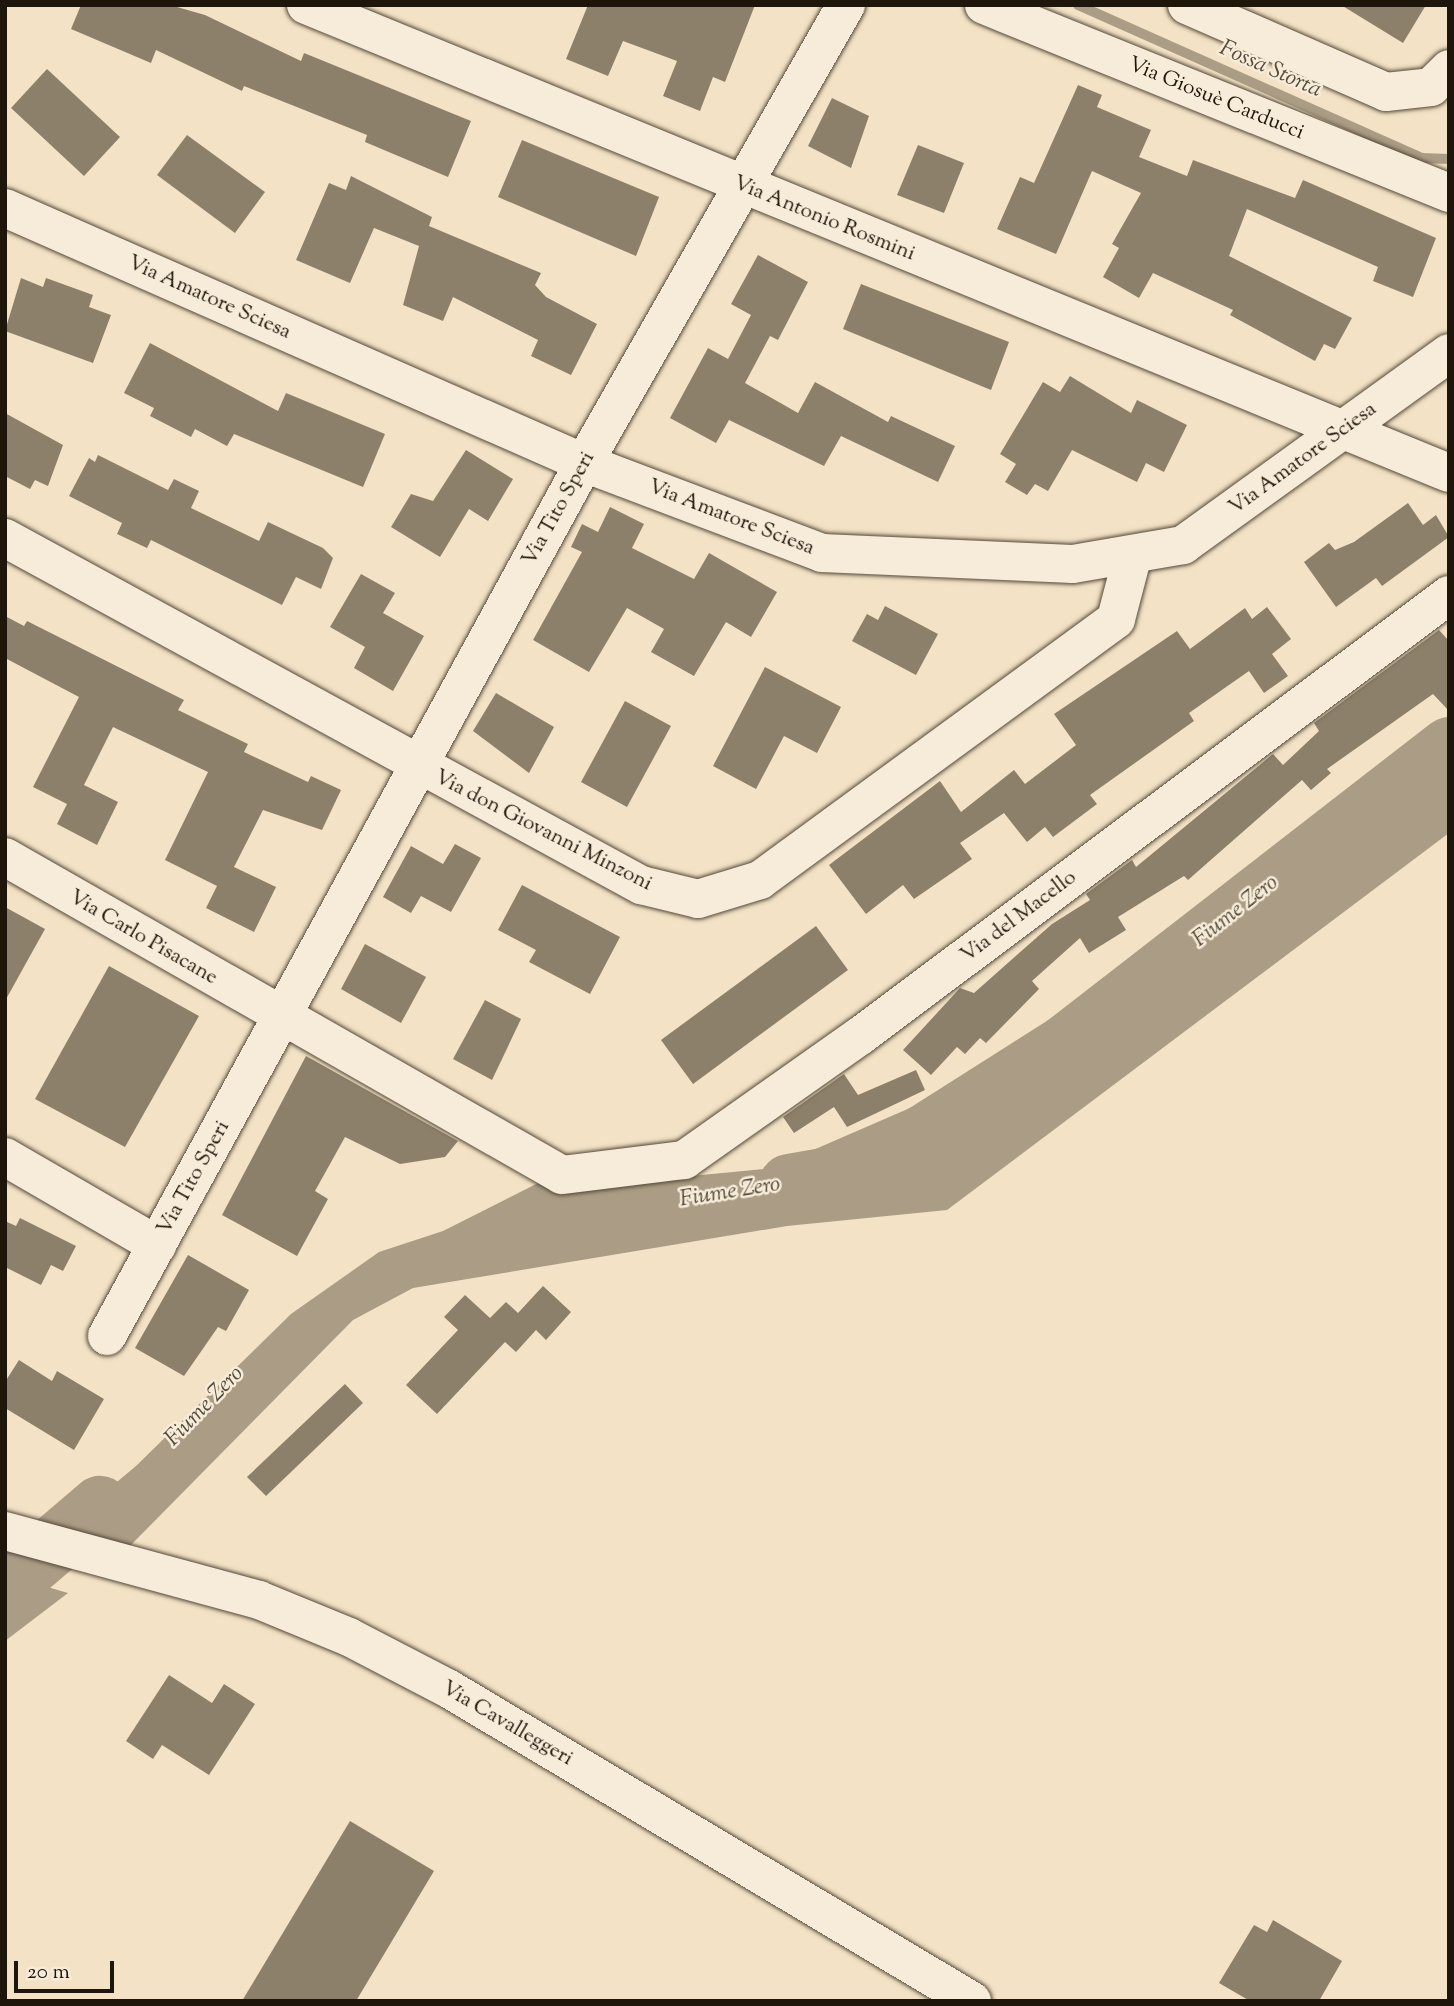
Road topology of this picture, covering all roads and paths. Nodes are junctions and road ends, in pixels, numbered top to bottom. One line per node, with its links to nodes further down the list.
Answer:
1 (306, 5): 6 (street, Via Antonio Rosmini)
2 (846, 5): 6 (street, Via Tito Speri)
3 (984, 5): 7 (street, Via Giosuè Carducci)
4 (1187, 5): 5 (street)
5 (1440, 78)
6 (744, 187): 10 (street, Via Antonio Rosmini); 11 (street, Via Tito Speri)
7 (1449, 193)
8 (5, 208): 11 (street, Via Amatore Sciesa)
9 (1449, 353): 10 (street, Via Amatore Sciesa)
10 (1342, 432): 12 (street); 14 (street, Via Amatore Sciesa)
11 (584, 463): 14 (street, Via Amatore Sciesa); 16 (street, Via Tito Speri)
12 (1449, 473)
13 (5, 538): 16 (street, Via don Giovanni Minzoni)
14 (1132, 558): 16 (street, Via don Giovanni Minzoni)
15 (1449, 595): 18 (street, Via del Macello)
16 (418, 768): 18 (street, Via Tito Speri)
17 (5, 856): 18 (street, Via Carlo Pisacane)
18 (281, 1018): 20 (street, Via Tito Speri)
19 (5, 1157): 20 (street)
20 (157, 1245): 21 (street, Via Tito Speri)
21 (107, 1336)
22 (21, 1535): 23 (street, Via Cavalleggeri)
23 (972, 2001)

